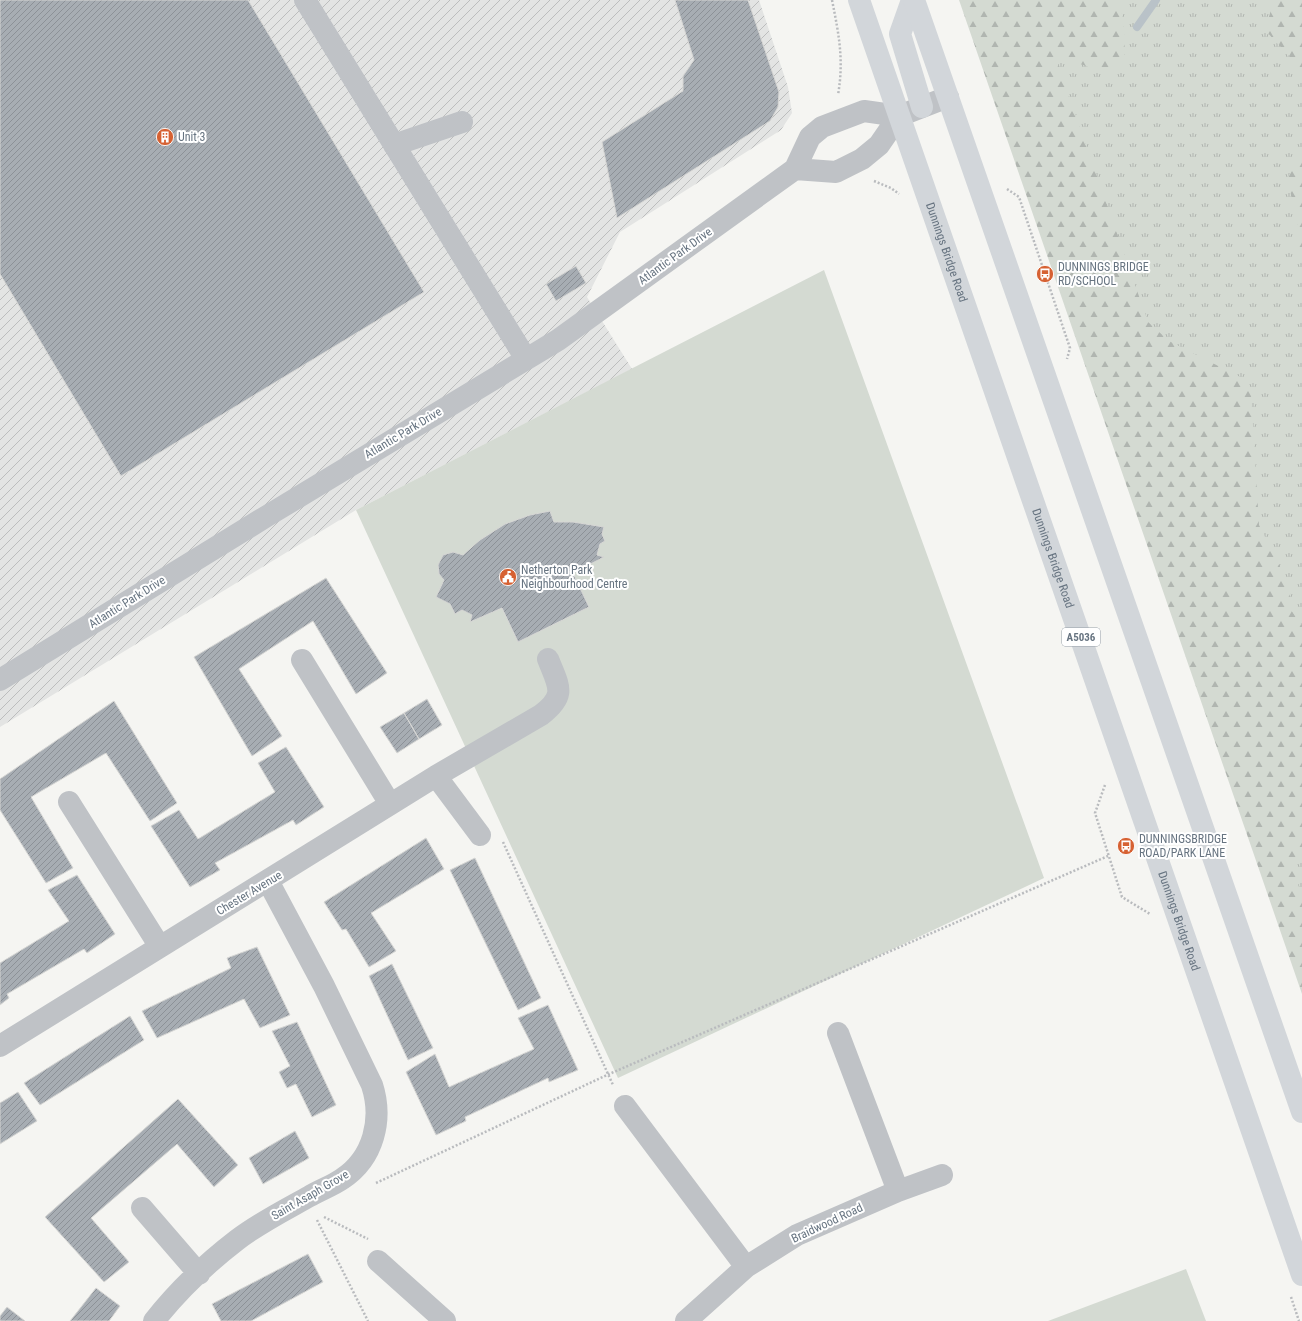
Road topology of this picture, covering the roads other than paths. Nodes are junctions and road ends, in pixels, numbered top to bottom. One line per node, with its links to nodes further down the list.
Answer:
1 (304, 0): 8 (street)
2 (859, 0): 6 (highway, Dunnings Bridge Road / A5036)
3 (913, 0): 4 (highway); 5 (highway)
4 (948, 97): 5 (street); 23 (highway)
5 (922, 107): 6 (street)
6 (899, 116): 9 (street); 9 (street, Atlantic Park Drive); 30 (highway, Dunnings Bridge Road / A5036)
7 (462, 122): 8 (street)
8 (394, 145): 10 (street)
9 (795, 169): 10 (street, Atlantic Park Drive)
10 (526, 359): 13 (street, Atlantic Park Drive)
11 (548, 659): 14 (street, Chester Avenue)
12 (302, 660): 16 (street)
13 (0, 680)
14 (436, 776): 16 (street, Chester Avenue); 17 (street)
15 (69, 802): 19 (street)
16 (390, 804): 18 (street, Chester Avenue)
17 (480, 835)
18 (268, 881): 19 (street, Chester Avenue); 29 (street, Saint Asaph Grove)
19 (160, 947): 21 (street, Chester Avenue)
20 (838, 1033): 25 (street)
21 (0, 1046)
22 (625, 1106): 28 (street)
23 (1302, 1112)
24 (942, 1175): 25 (street, Braidwood Road)
25 (898, 1191): 28 (street, Braidwood Road)
26 (142, 1208): 29 (street)
27 (378, 1260): 32 (street)
28 (746, 1268): 33 (street, Braidwood Road)
29 (199, 1274): 31 (street, Saint Asaph Grove)
30 (1295, 1283)
31 (154, 1321)
32 (445, 1321)
33 (686, 1321)

